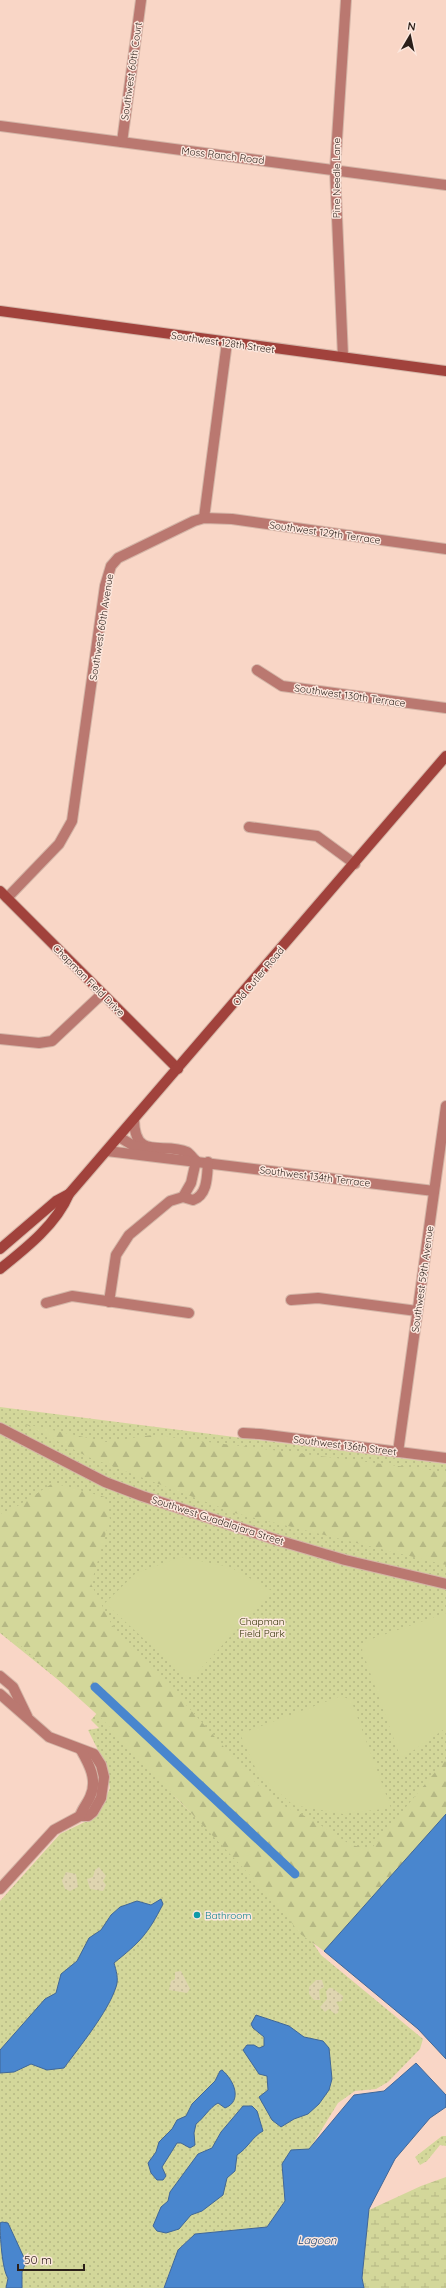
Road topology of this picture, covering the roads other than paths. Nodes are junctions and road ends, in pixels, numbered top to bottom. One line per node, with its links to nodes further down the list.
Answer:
1 (141, 0): 4 (street, Southwest 60th Court)
2 (346, 0): 5 (street, Pine Needle Lane)
3 (0, 126): 4 (street, Moss Ranch Road)
4 (122, 142): 5 (street, Moss Ranch Road)
5 (335, 170): 6 (street, Moss Ranch Road); 9 (street, Pine Needle Lane)
6 (446, 185)
7 (0, 311): 8 (main road, Southwest 128th Street)
8 (227, 342): 9 (main road, Southwest 128th Street); 11 (street)
9 (343, 357): 10 (main road, Southwest 128th Street)
10 (446, 371)
11 (204, 518): 12 (street, Southwest 129th Terrace); 18 (street, Southwest 60th Avenue)
12 (446, 549)
13 (257, 670): 14 (street, Southwest 130th Terrace)
14 (446, 708)
15 (446, 756): 17 (main road, Old Cutler Road)
16 (249, 826): 17 (street)
17 (354, 864): 21 (main road, Old Cutler Road)
18 (4, 895): 19 (main road, Chapman Field Drive)
19 (102, 994): 20 (street); 21 (main road, Chapman Field Drive)
20 (0, 1039)
21 (178, 1069): 23 (main road, Old Cutler Road)
22 (446, 1106): 29 (street, Southwest 59th Avenue)
23 (134, 1120): 24 (main road, Old Cutler Road); 25 (street, Southwest 134th Terrace)
24 (119, 1137): 25 (street, Southwest 134th Terrace); 26 (main road, Old Cutler Road)
25 (154, 1148): 27 (street, Southwest 134th Terrace)
26 (106, 1151): 27 (street, Southwest 134th Terrace); 30 (main road, Old Cutler Road)
27 (196, 1161): 28 (street, Southwest 134th Terrace); 31 (street)
28 (208, 1162): 29 (street, Southwest 134th Terrace); 31 (street)
29 (434, 1191): 37 (street, Southwest 59th Avenue)
30 (69, 1194): 32 (main road, Old Cutler Road); 33 (main road, Old Cutler Road)
31 (183, 1197): 35 (street)
32 (0, 1249)
33 (0, 1269)
34 (291, 1300): 37 (street)
35 (109, 1302): 36 (street); 38 (street)
36 (46, 1303)
37 (417, 1311): 41 (street, Southwest 59th Avenue)
38 (189, 1313)
39 (0, 1428): 43 (street, Southwest Guadalajara Street)
40 (243, 1433): 41 (street, Southwest 136th Street)
41 (398, 1452): 42 (street, Southwest 136th Street)
42 (446, 1458)
43 (446, 1584)
44 (0, 1676): 46 (street)
45 (0, 1694): 46 (street)
46 (29, 1720): 47 (street)
47 (0, 1889)

